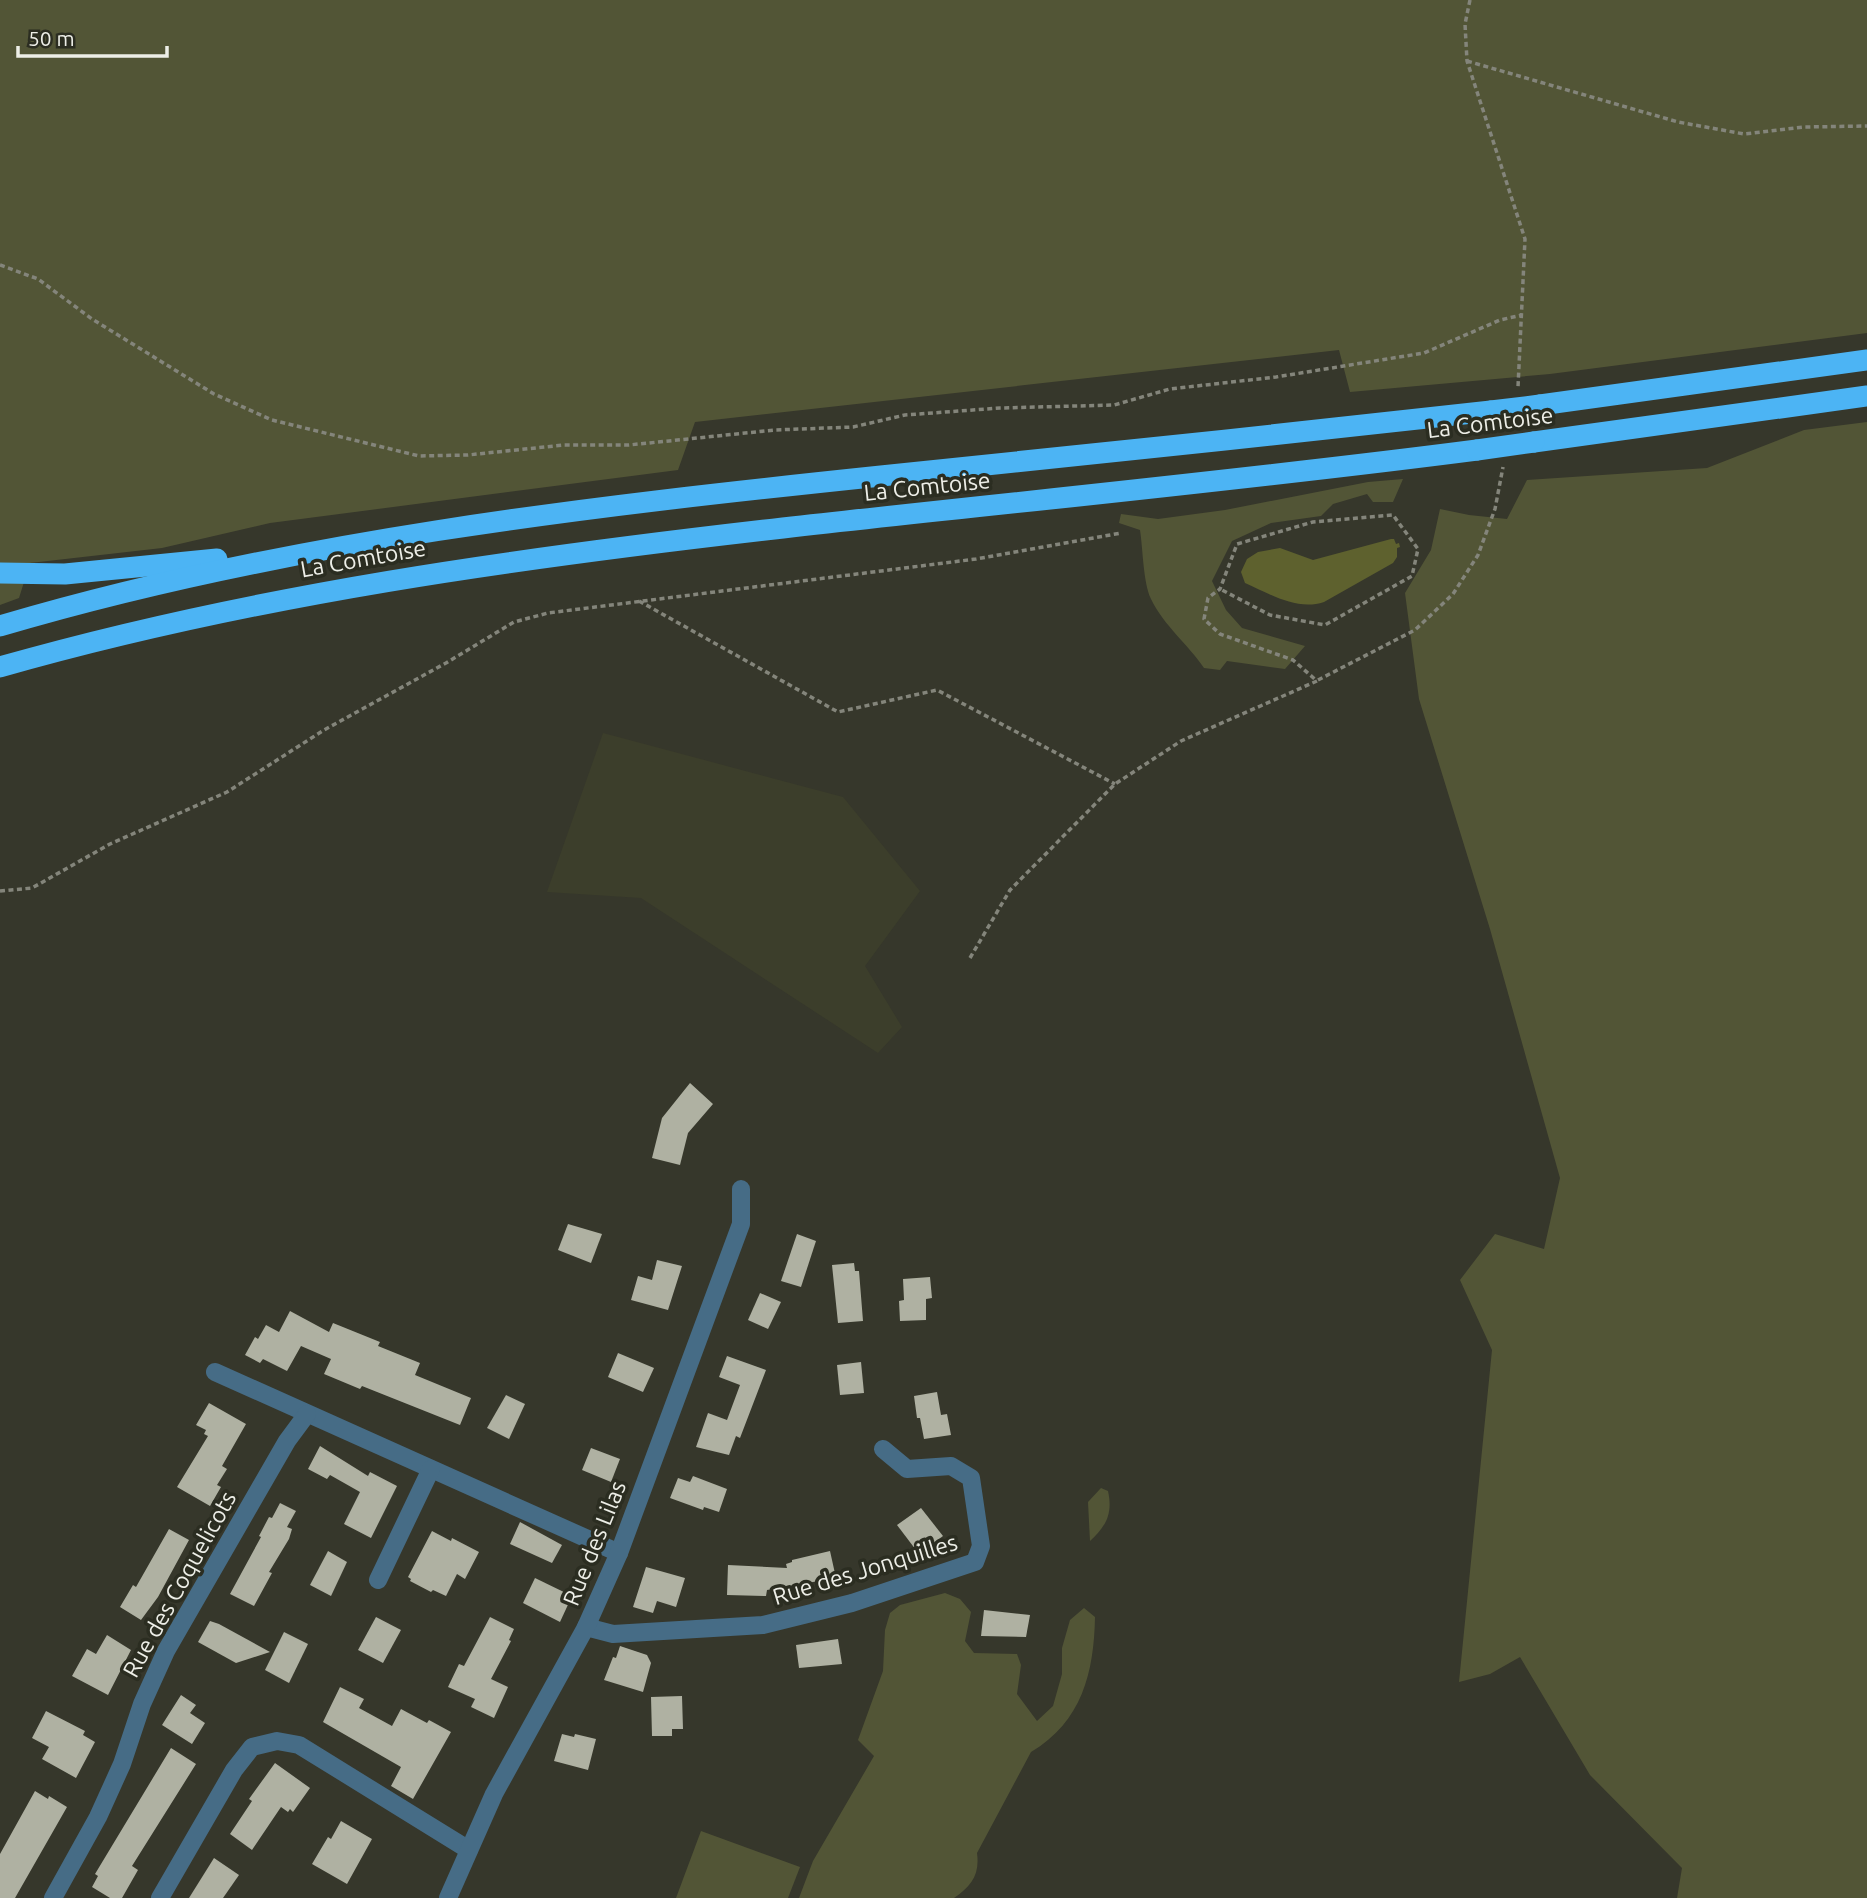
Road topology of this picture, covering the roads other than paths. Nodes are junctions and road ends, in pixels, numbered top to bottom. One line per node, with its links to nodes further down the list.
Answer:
1 (1867, 360): 3 (highway, La Comtoise, bridge)
2 (1867, 396): 6 (highway, La Comtoise, bridge)
3 (337, 546): 4 (highway); 5 (highway, La Comtoise)
4 (0, 573)
5 (0, 626)
6 (0, 667)
7 (741, 1189): 12 (street, Rue des Lilas)
8 (215, 1372): 9 (street)
9 (307, 1414): 11 (street); 16 (street, Rue des Coquelicots)
10 (883, 1449): 14 (street, Rue des Jonquilles)
11 (431, 1469): 12 (street); 13 (street)
12 (619, 1553): 14 (street, Rue des Lilas)
13 (378, 1580)
14 (586, 1627): 15 (street, Rue des Lilas)
15 (469, 1850): 17 (street); 18 (street, Rue des Lilas)
16 (53, 1898)
17 (160, 1898)
18 (448, 1898)

